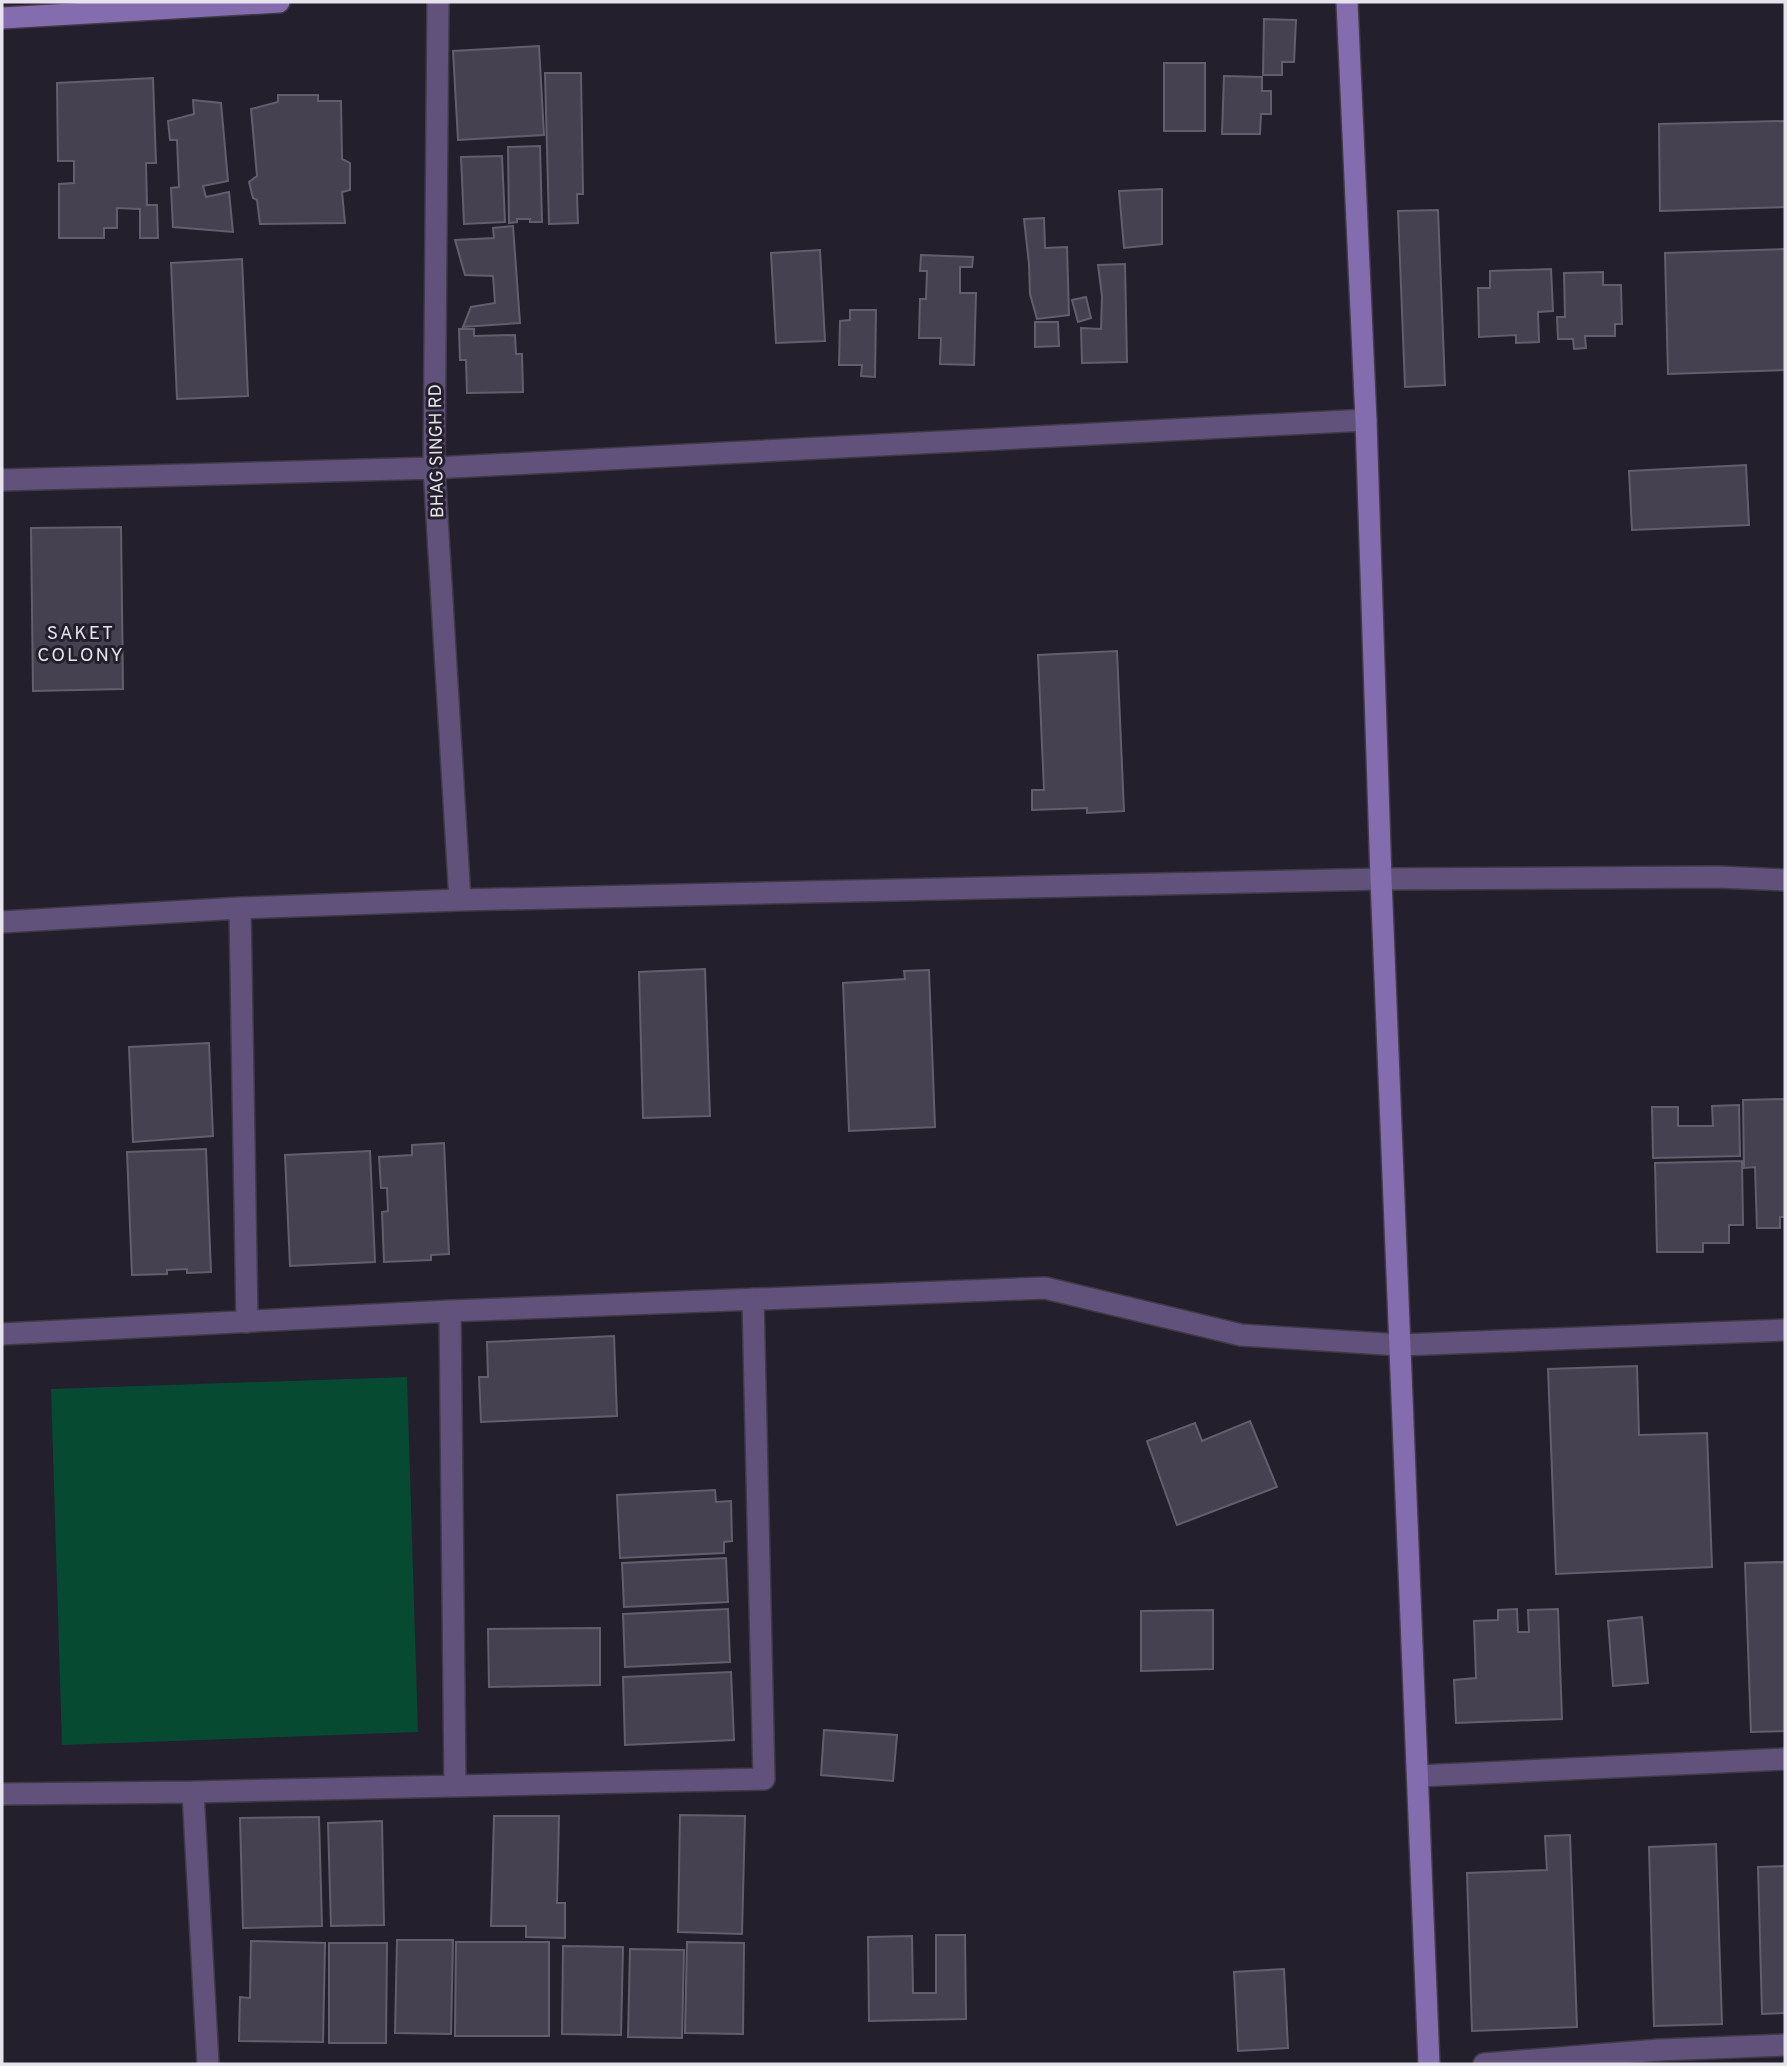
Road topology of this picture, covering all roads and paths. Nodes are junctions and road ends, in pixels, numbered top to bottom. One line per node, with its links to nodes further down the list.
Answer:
1 (279, 2): 4 (street)
2 (438, 2): 6 (street, BHAG SINGH RD)
3 (1348, 2): 5 (street)
4 (2, 18)
5 (1366, 420): 6 (street); 8 (street)
6 (434, 468): 7 (street); 10 (street, BHAG SINGH RD)
7 (2, 480)
8 (1381, 879): 9 (street); 10 (street); 18 (street)
9 (1785, 880)
10 (460, 900): 11 (street)
11 (240, 908): 12 (street); 15 (street)
12 (2, 922)
13 (753, 1299): 14 (street); 18 (street); 21 (street)
14 (450, 1311): 15 (street); 21 (street)
15 (247, 1322): 17 (street)
16 (1785, 1330): 18 (street)
17 (2, 1334)
18 (1401, 1345): 20 (street)
19 (1785, 1759): 20 (street)
20 (1418, 1776): 27 (street)
21 (455, 1785): 22 (street)
22 (192, 1792): 23 (street); 26 (street)
23 (2, 1794)
24 (1785, 2045): 25 (street)
25 (1660, 2057): 28 (street)
26 (208, 2064)
27 (1429, 2064)
28 (1484, 2064)

